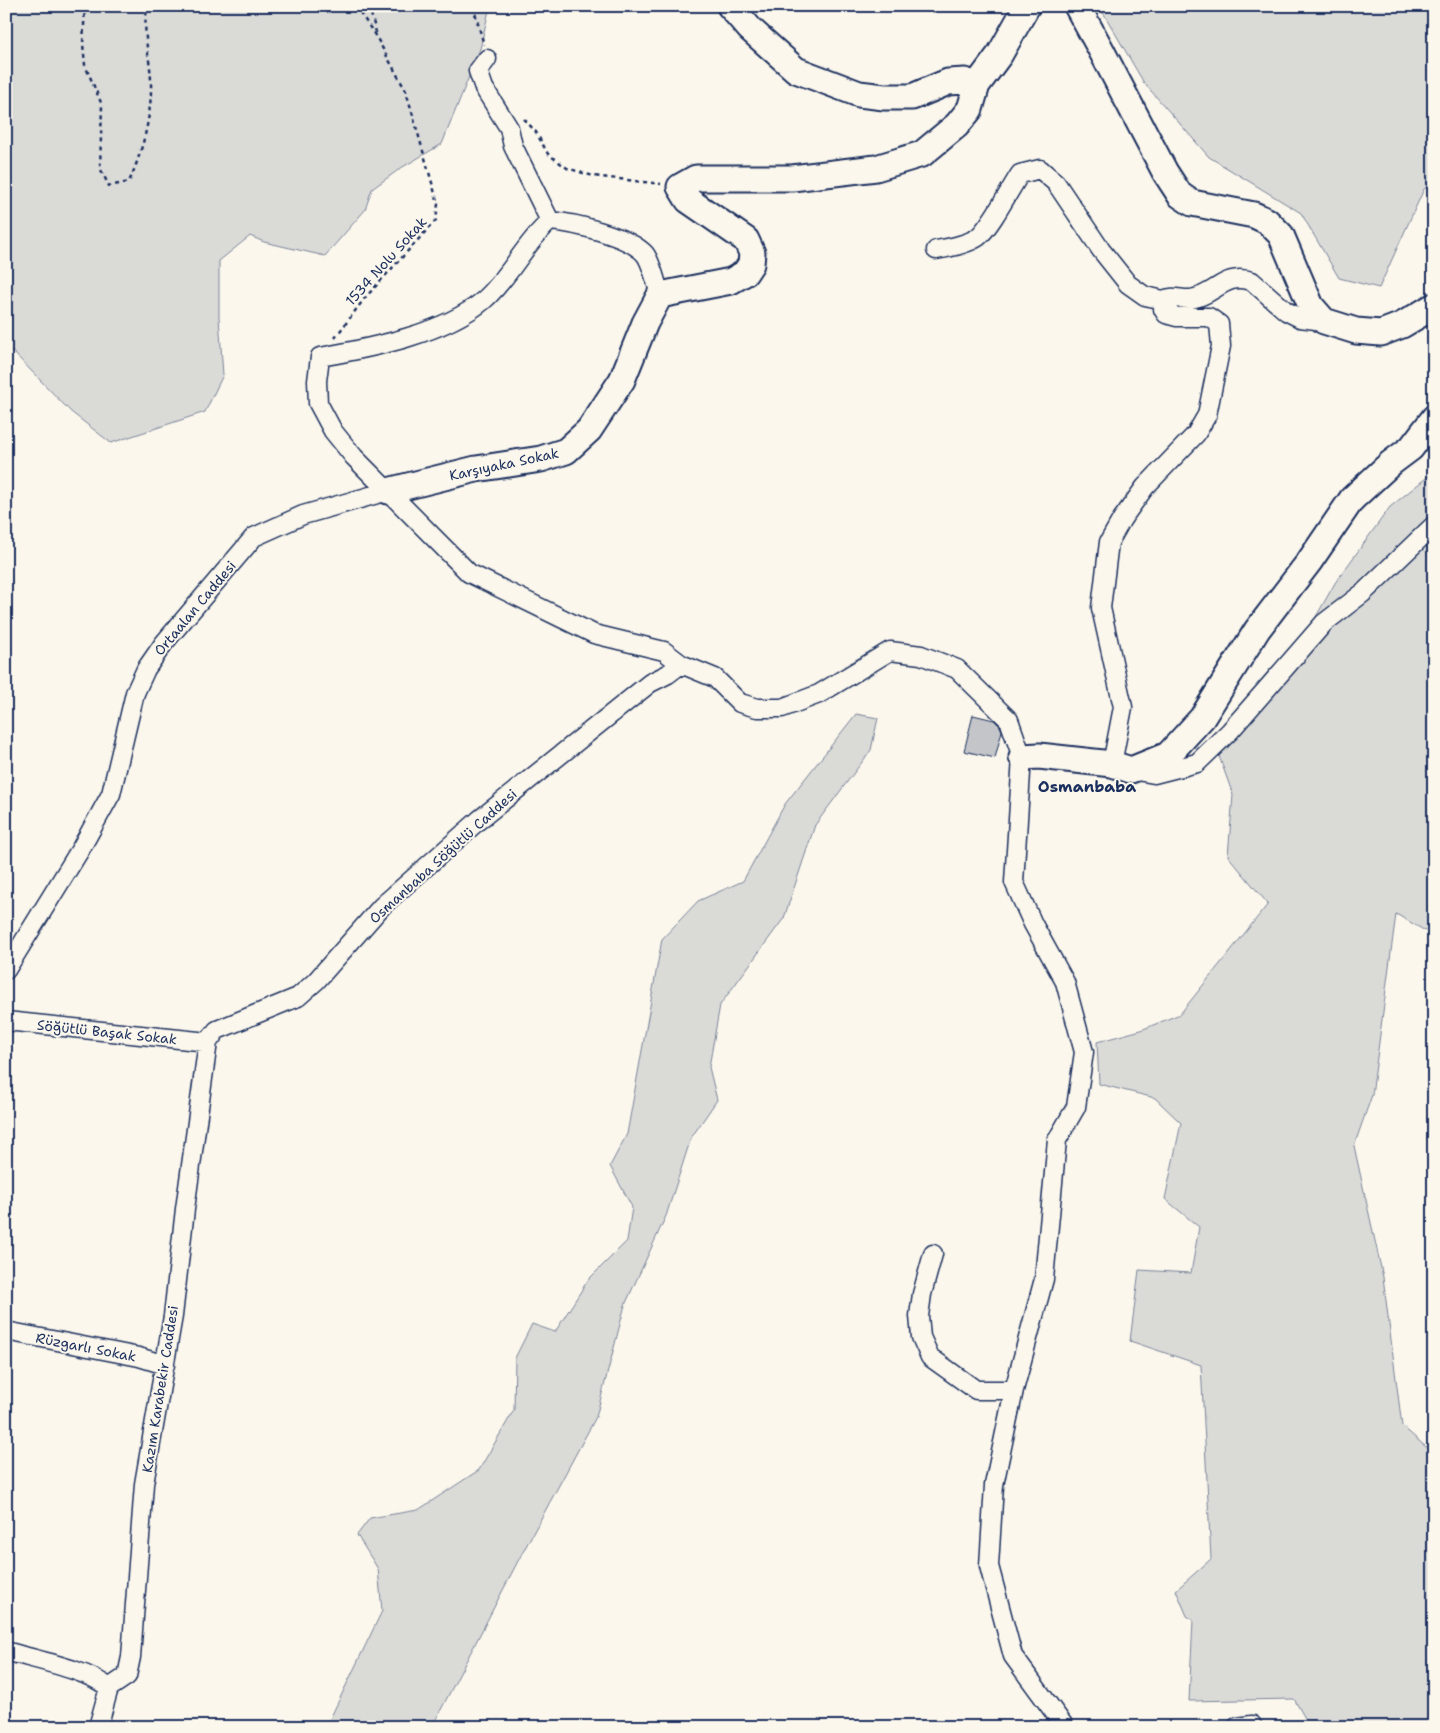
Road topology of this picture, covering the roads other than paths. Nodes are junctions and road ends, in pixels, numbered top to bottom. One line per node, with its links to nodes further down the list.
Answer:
1 (730, 6): 5 (street)
2 (1027, 6): 5 (street)
3 (1077, 6): 11 (street)
4 (487, 59): 6 (street)
5 (977, 85): 8 (street)
6 (550, 221): 8 (street); 13 (street)
7 (936, 250): 9 (street)
8 (660, 295): 13 (street, Karşıyaka Sokak)
9 (1164, 300): 11 (street); 17 (street)
10 (1434, 306): 11 (street)
11 (1324, 321)
12 (1434, 418): 17 (street)
13 (388, 491): 15 (street); 18 (street, Ortaalan Caddesi)
14 (1434, 525): 17 (street)
15 (681, 664): 16 (street); 20 (street, Osmanbaba Söğütlü Caddesi)
16 (1022, 757): 17 (street); 24 (street)
17 (1121, 767)
18 (6, 970)
19 (6, 1021): 20 (street, Söğütlü Başak Sokak)
20 (208, 1042): 23 (street, Kazım Karabekir Caddesi)
21 (933, 1254): 24 (street)
22 (6, 1331): 23 (street, Rüzgarlı Sokak)
23 (165, 1365): 26 (street, Kazım Karabekir Caddesi)
24 (1014, 1390): 28 (street)
25 (6, 1651): 26 (street)
26 (109, 1688): 27 (street)
27 (98, 1727)
28 (1065, 1727)
29 (1237, 1727): 30 (street)
30 (1253, 1727)

